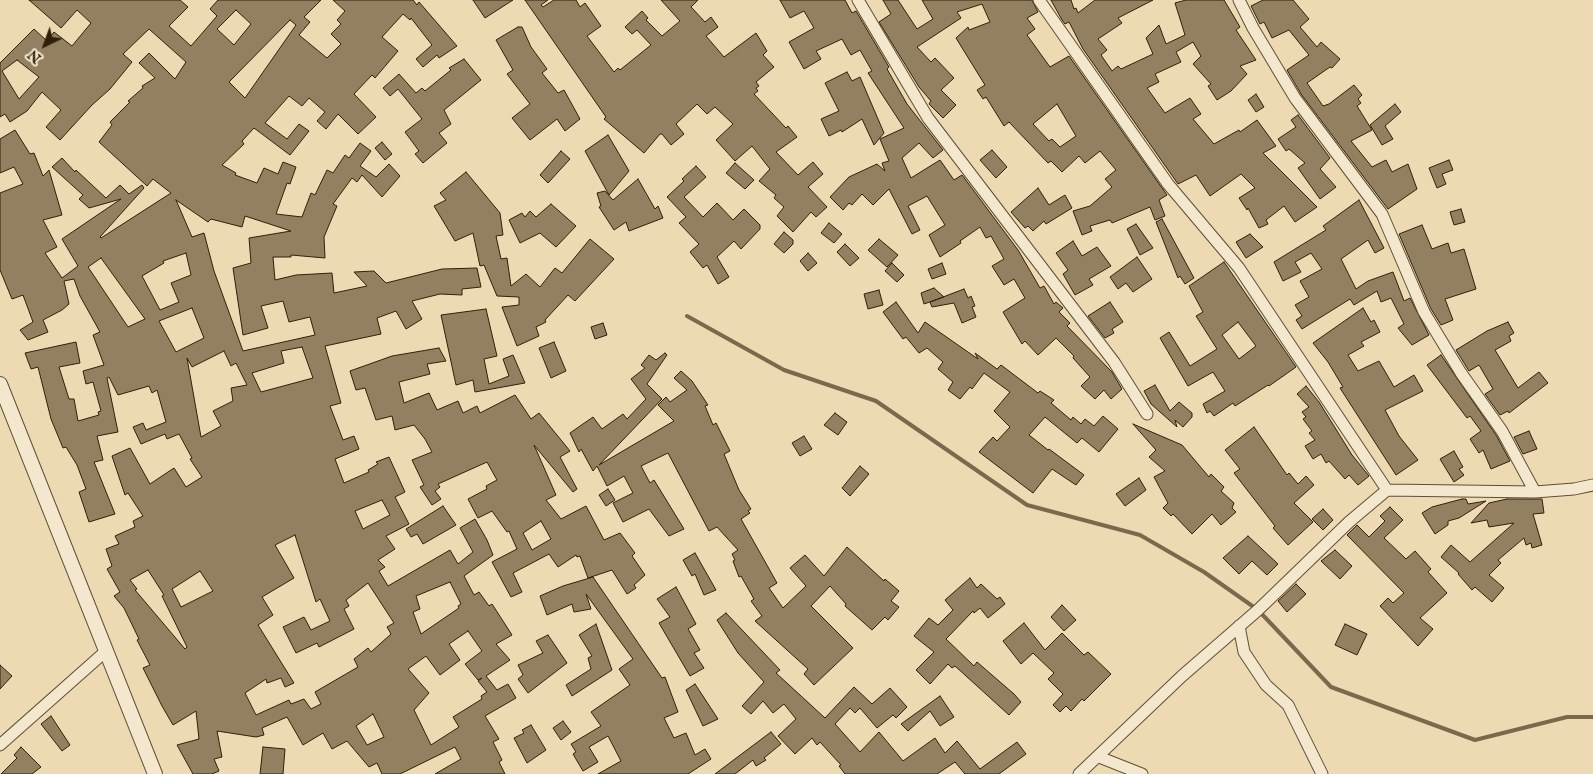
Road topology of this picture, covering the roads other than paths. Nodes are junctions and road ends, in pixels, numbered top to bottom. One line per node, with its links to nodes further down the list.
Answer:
1 (858, 0): 5 (street)
2 (1039, 0): 7 (street)
3 (1239, 0): 8 (street)
4 (0, 384): 10 (street)
5 (1147, 414)
6 (1593, 485): 8 (street)
7 (1387, 490): 8 (street); 9 (street)
8 (1535, 492)
9 (1239, 626): 12 (street); 16 (street)
10 (106, 650): 11 (street); 13 (street)
11 (0, 745)
12 (1099, 757): 14 (street); 15 (street)
13 (155, 774)
14 (1079, 774)
15 (1142, 774)
16 (1322, 774)

